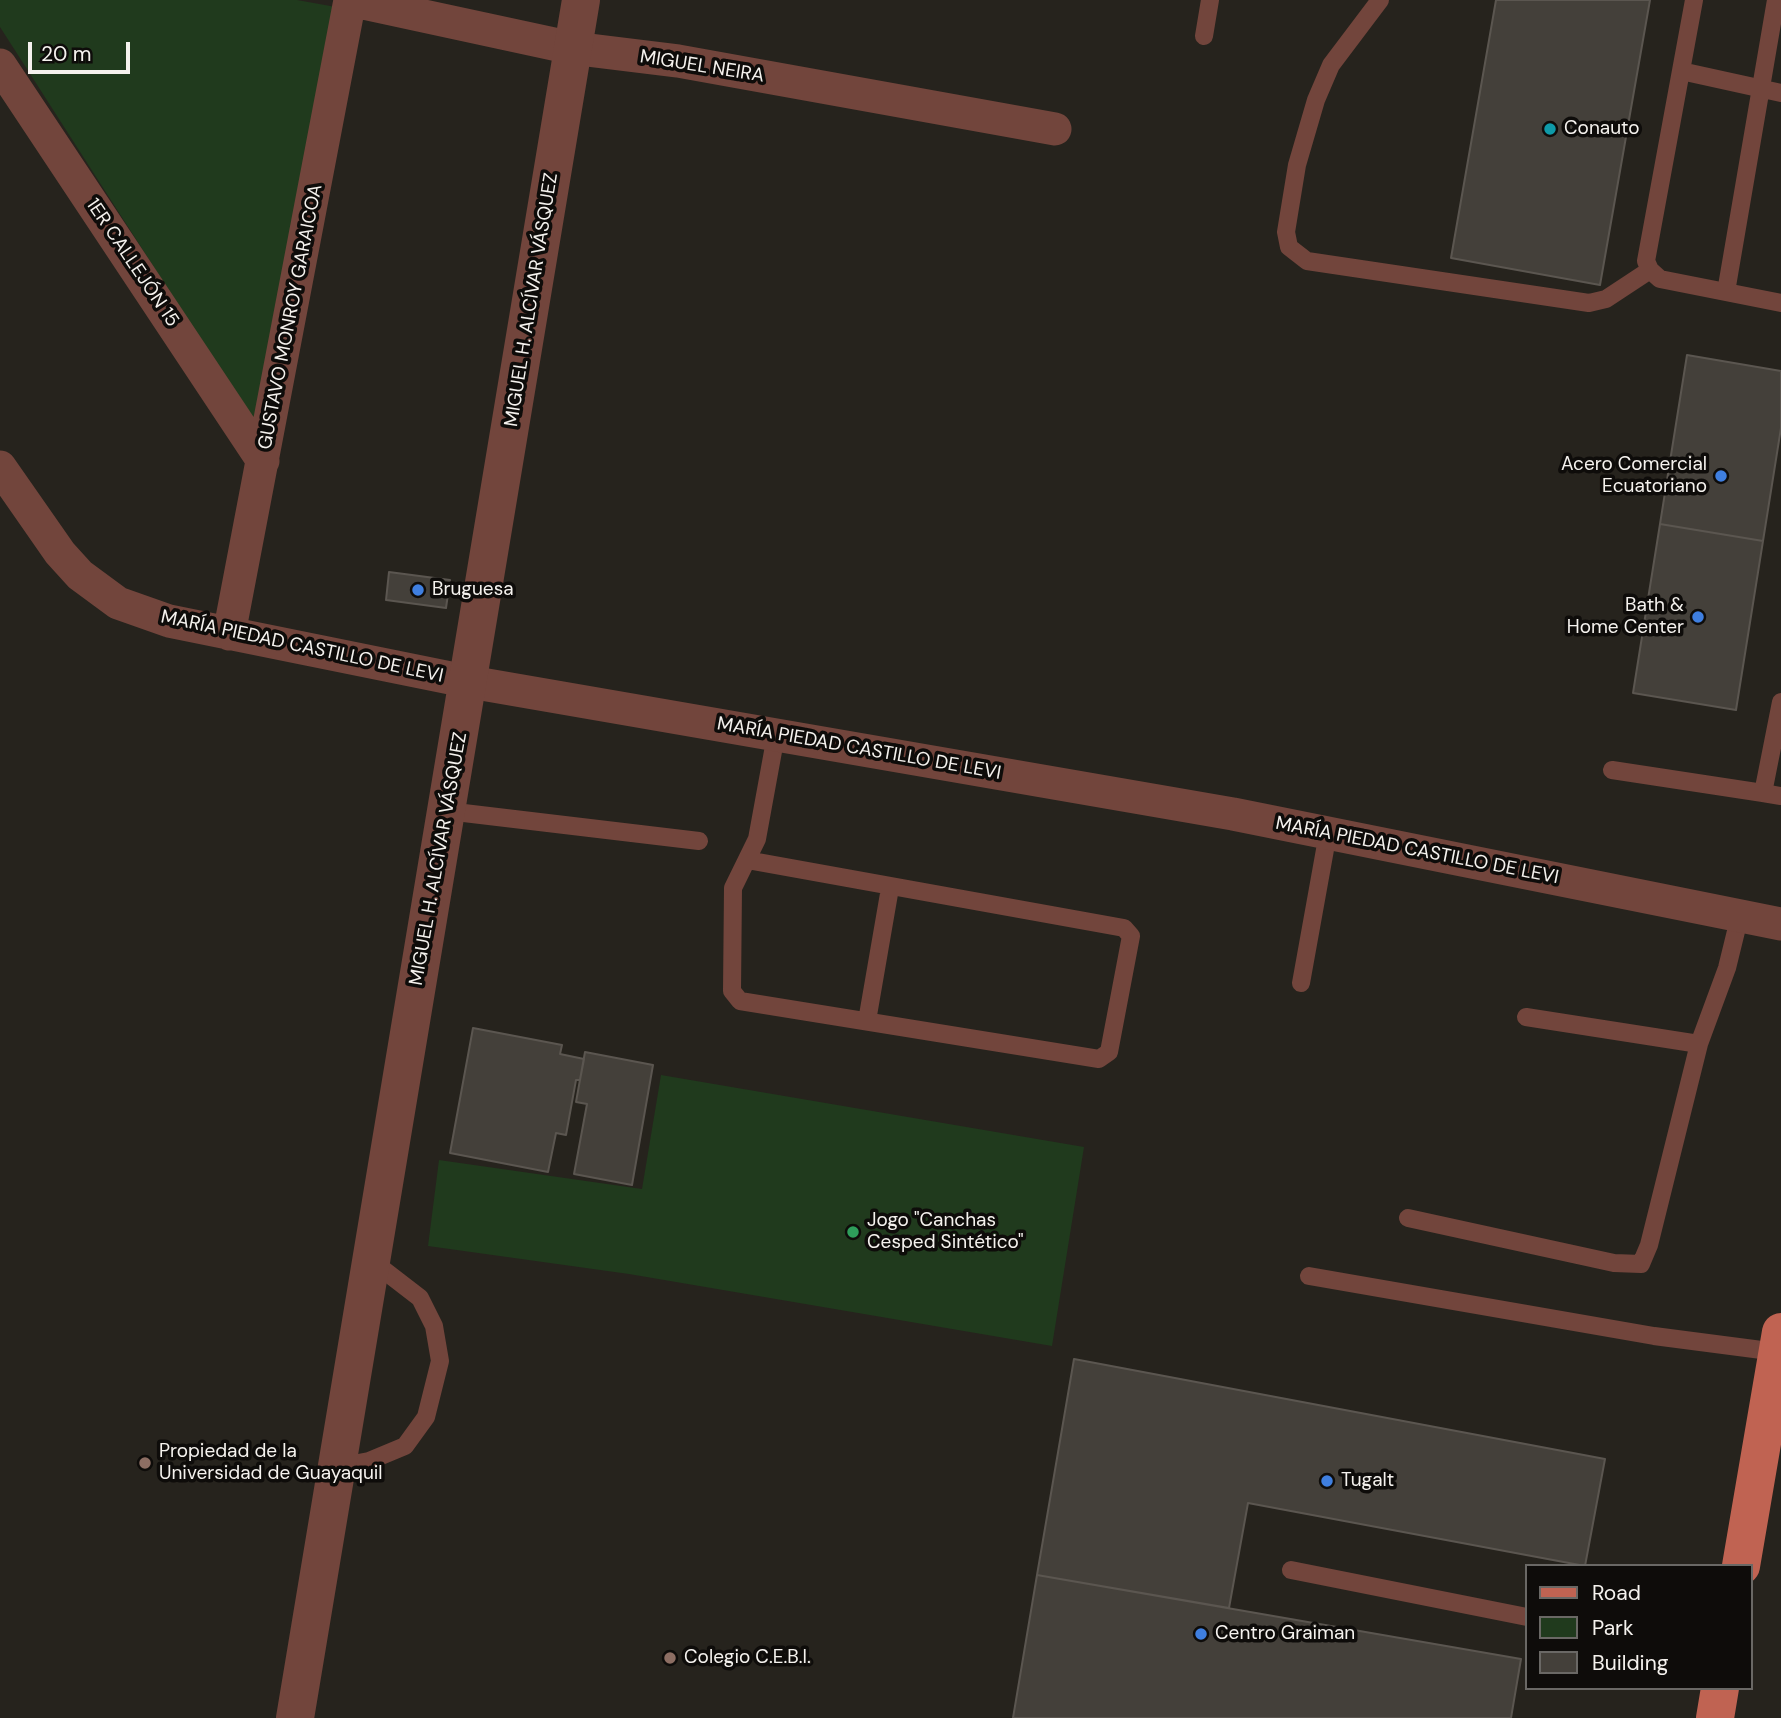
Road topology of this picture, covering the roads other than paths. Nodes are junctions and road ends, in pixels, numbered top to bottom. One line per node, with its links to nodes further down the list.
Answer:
1 (350, 0): 8 (street, MIGUEL NEIRA); 17 (street, GUSTAVO MONROY GARAICOA)
2 (581, 0): 8 (street, MIGUEL H. ALCÍVAR VÁSQUEZ)
3 (1210, 0): 7 (lane)
4 (1380, 0): 14 (lane)
5 (1694, 0): 10 (lane)
6 (1776, 0): 11 (lane)
7 (1204, 36)
8 (572, 48): 13 (street, MIGUEL NEIRA); 20 (street, MIGUEL H. ALCÍVAR VÁSQUEZ)
9 (0, 65): 17 (street, 1ER CALLEJÓN 15)
10 (1681, 71): 11 (lane); 14 (lane)
11 (1759, 88): 12 (lane); 15 (lane)
12 (1781, 93)
13 (1055, 128)
14 (1650, 270): 15 (lane)
15 (1726, 292): 16 (lane)
16 (1781, 303)
17 (263, 461): 19 (street, GUSTAVO MONROY GARAICOA)
18 (0, 467): 19 (street, MARÍA PIEDAD CASTILLO DE LEVI)
19 (229, 634): 20 (street, MARÍA PIEDAD CASTILLO DE LEVI)
20 (470, 682): 22 (street, MARÍA PIEDAD CASTILLO DE LEVI); 26 (street, MIGUEL H. ALCÍVAR VÁSQUEZ)
21 (1781, 702): 24 (lane)
22 (776, 735): 27 (street, MARÍA PIEDAD CASTILLO DE LEVI); 29 (lane)
23 (1612, 770): 24 (lane)
24 (1763, 793): 25 (lane)
25 (1781, 796)
26 (447, 811): 28 (lane); 38 (street, MIGUEL H. ALCÍVAR VÁSQUEZ)
27 (1328, 833): 31 (street, MARÍA PIEDAD CASTILLO DE LEVI); 33 (lane)
28 (699, 841)
29 (747, 860): 30 (lane); 35 (lane)
30 (890, 888): 35 (lane); 35 (lane)
31 (1740, 915): 32 (street, MARÍA PIEDAD CASTILLO DE LEVI); 36 (lane)
32 (1781, 923)
33 (1301, 983)
34 (1526, 1017): 36 (lane)
35 (867, 1021)
36 (1699, 1044): 37 (lane)
37 (1408, 1218)
38 (372, 1261): 41 (street, MIGUEL H. ALCÍVAR VÁSQUEZ); 41 (lane)
39 (1309, 1276): 40 (lane)
40 (1779, 1342): 42 (main road)
41 (337, 1467): 46 (street, MIGUEL H. ALCÍVAR VÁSQUEZ)
42 (1741, 1564)
43 (1291, 1570): 44 (lane)
44 (1526, 1617)
45 (1720, 1690): 47 (main road)
46 (295, 1718)
47 (1715, 1718)

